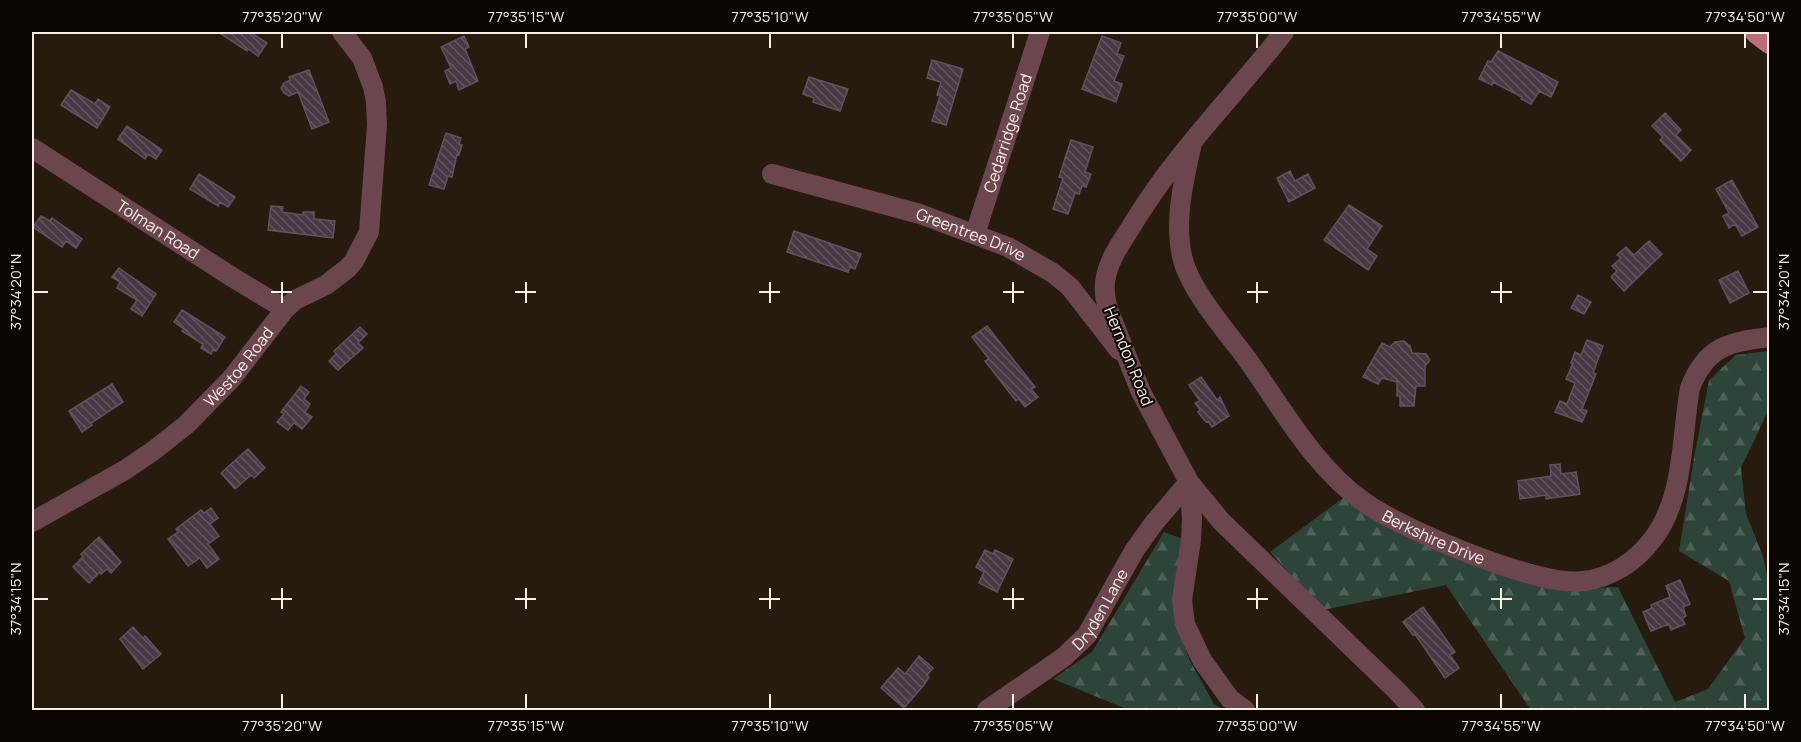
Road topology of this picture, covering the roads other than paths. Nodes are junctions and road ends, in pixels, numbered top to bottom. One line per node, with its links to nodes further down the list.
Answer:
1 (342, 32): 10 (street, Westoe Road)
2 (1040, 32): 9 (street, Cedarridge Road)
3 (1284, 32): 6 (street, Herndon Road)
4 (1757, 32): 5 (main road)
5 (1770, 42)
6 (1192, 143): 11 (street, Berkshire Drive); 12 (street, Herndon Road)
7 (32, 148): 10 (street, Tolman Road)
8 (772, 174): 9 (street, Greentree Drive)
9 (975, 234): 12 (street, Greentree Drive)
10 (285, 309): 14 (street, Westoe Road)
11 (1770, 337)
12 (1130, 363): 13 (street, Herndon Road)
13 (1189, 482): 15 (street, Dryden Lane); 16 (street, Herndon Road); 17 (street)
14 (32, 522)
15 (987, 711)
16 (1245, 711)
17 (1415, 711)

